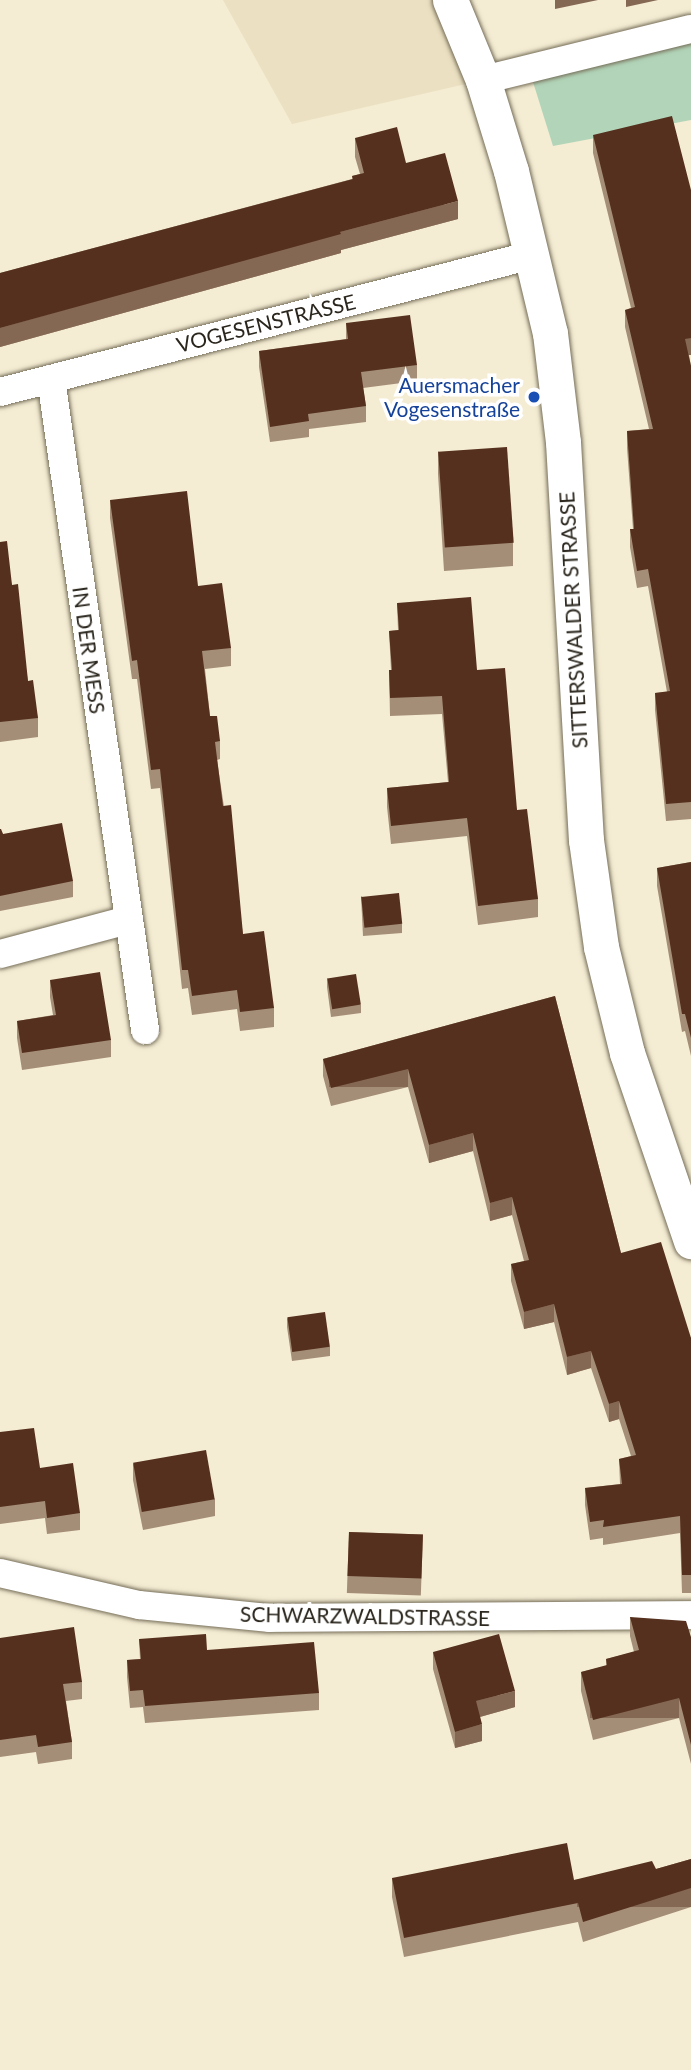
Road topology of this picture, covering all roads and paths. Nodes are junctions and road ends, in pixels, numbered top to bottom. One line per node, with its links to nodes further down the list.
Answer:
1 (450, 0): 3 (street, SITTERSWALDER STRASSE)
2 (691, 29): 3 (street)
3 (483, 80): 4 (street, SITTERSWALDER STRASSE)
4 (532, 255): 5 (street, VOGESENSTRASSE); 10 (street, SITTERSWALDER STRASSE)
5 (51, 379): 6 (street, VOGESENSTRASSE); 7 (street, IN DER MESS)
6 (0, 392)
7 (128, 920): 8 (street); 9 (street, IN DER MESS)
8 (0, 954)
9 (145, 1030)
10 (691, 1241)
11 (0, 1573): 12 (street, SCHWARZWALDSTRASSE)
12 (691, 1615)

